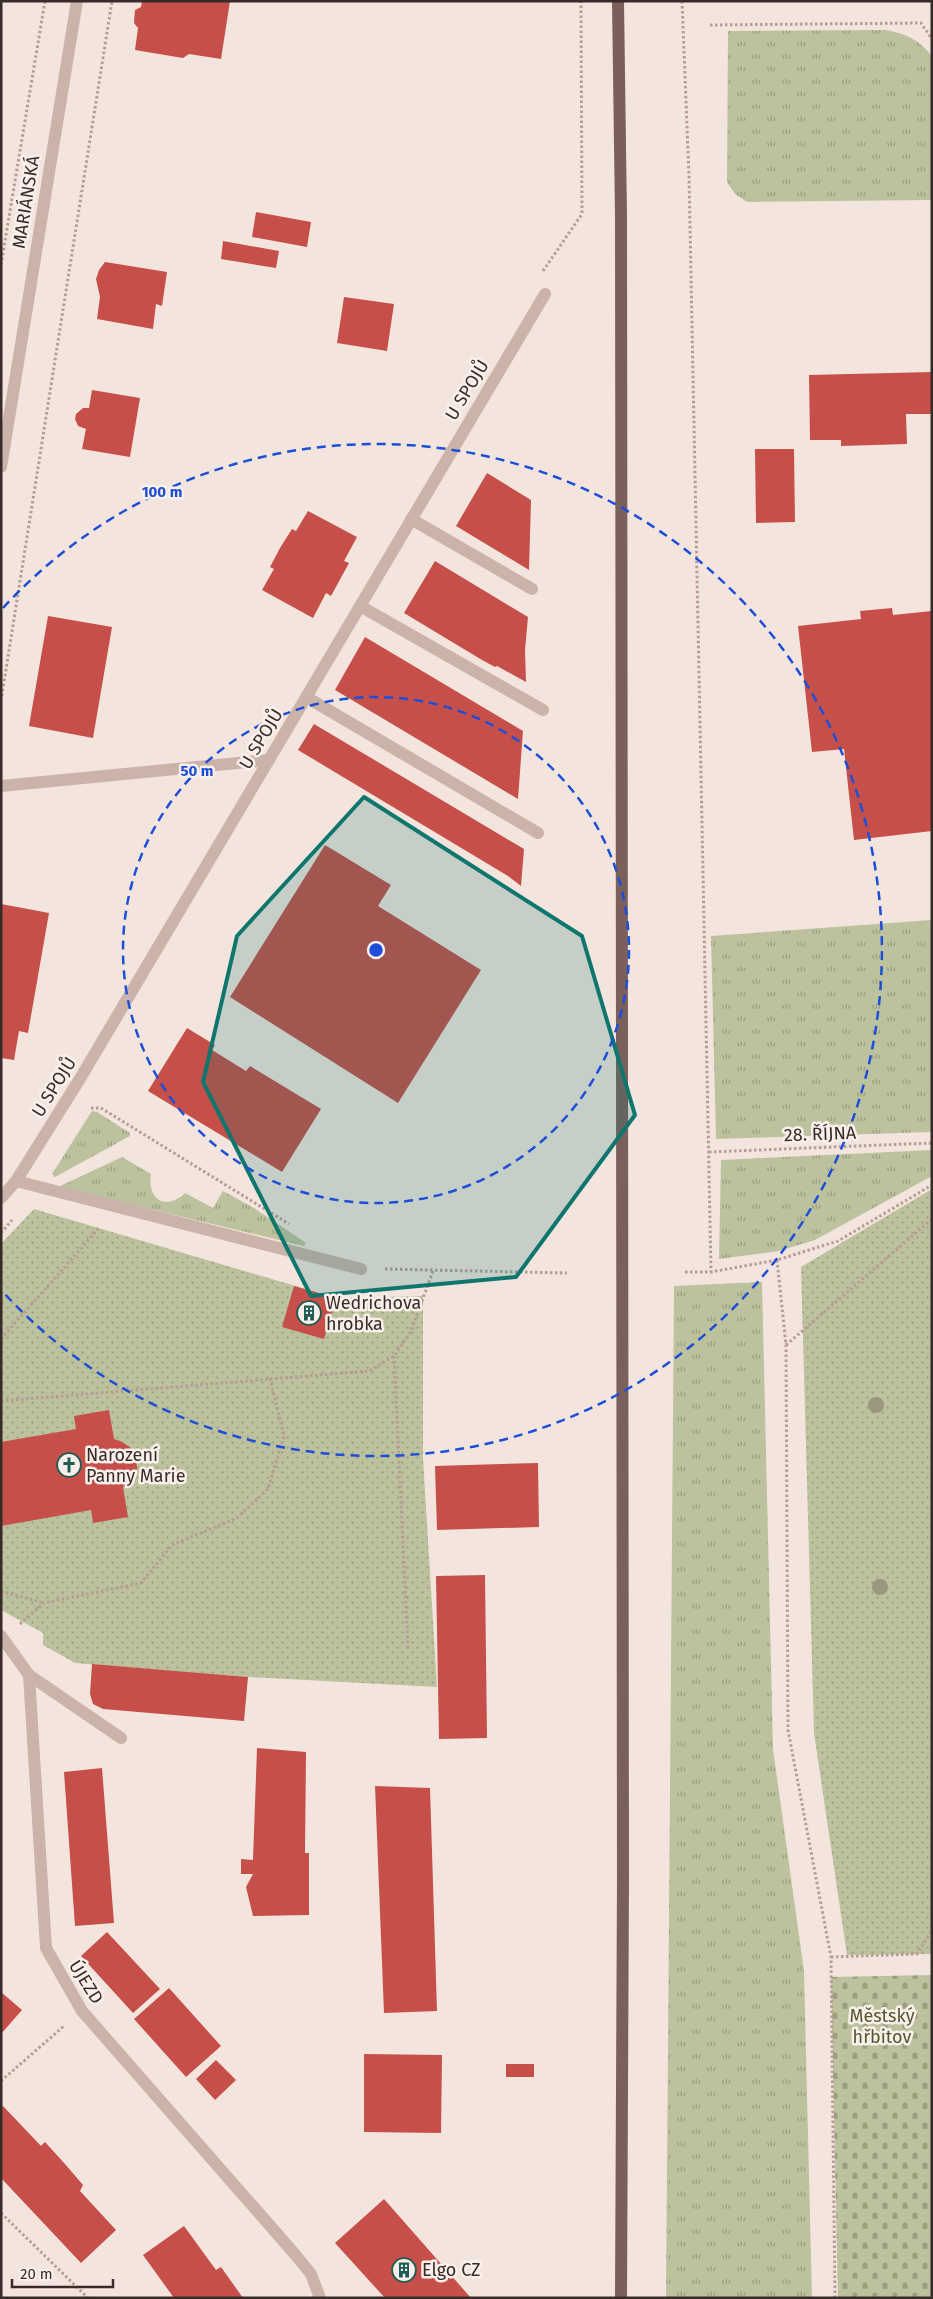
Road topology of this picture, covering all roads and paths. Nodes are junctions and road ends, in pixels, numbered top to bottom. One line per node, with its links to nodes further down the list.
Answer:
1 (45, 1): 9 (path)
2 (76, 1): 11 (street, MARIÁNSKÁ)
3 (112, 1): 16 (path)
4 (581, 1): 10 (path)
5 (618, 1): 54 (main road)
6 (682, 1): 23 (path)
7 (710, 25): 8 (path)
8 (932, 39)
9 (1, 265)
10 (545, 294): 12 (street, U SPOJŮ)
11 (1, 467)
12 (411, 519): 13 (street); 14 (street, U SPOJŮ)
13 (532, 589)
14 (360, 606): 15 (street, U SPOJŮ); 17 (street)
15 (306, 697): 18 (street, U SPOJŮ); 20 (street)
16 (1, 701)
17 (543, 710)
18 (269, 760): 19 (street); 24 (street, U SPOJŮ)
19 (1, 786)
20 (538, 833)
21 (88, 1108): 29 (path)
22 (932, 1143): 23 (path, 28. ŘÍJNA)
23 (709, 1152): 34 (path)
24 (16, 1181): 26 (street, U SPOJŮ); 27 (street)
25 (932, 1185): 30 (path)
26 (1, 1198)
27 (117, 1207): 31 (street); 36 (path)
28 (932, 1220): 37 (path)
29 (294, 1227)
30 (777, 1260): 34 (path); 37 (path)
31 (361, 1269): 32 (path)
32 (433, 1270): 35 (path); 38 (path)
33 (685, 1272): 34 (path)
34 (711, 1272)
35 (566, 1273)
36 (1, 1339)
37 (786, 1345): 48 (path)
38 (394, 1356): 39 (path); 44 (path)
39 (270, 1379): 40 (path); 42 (path)
40 (1, 1401)
41 (1, 1592): 42 (path)
42 (44, 1603): 43 (path)
43 (3, 1637): 45 (street, ÚJEZD)
44 (408, 1649)
45 (29, 1675): 46 (street); 49 (street, ÚJEZD)
46 (122, 1738)
47 (932, 1930): 48 (path)
48 (831, 1957): 55 (path)
49 (82, 2011): 50 (path); 53 (street, ÚJEZD)
50 (1, 2082)
51 (1, 2212): 52 (path)
52 (88, 2298)
53 (320, 2298)
54 (621, 2298)
55 (835, 2298)

